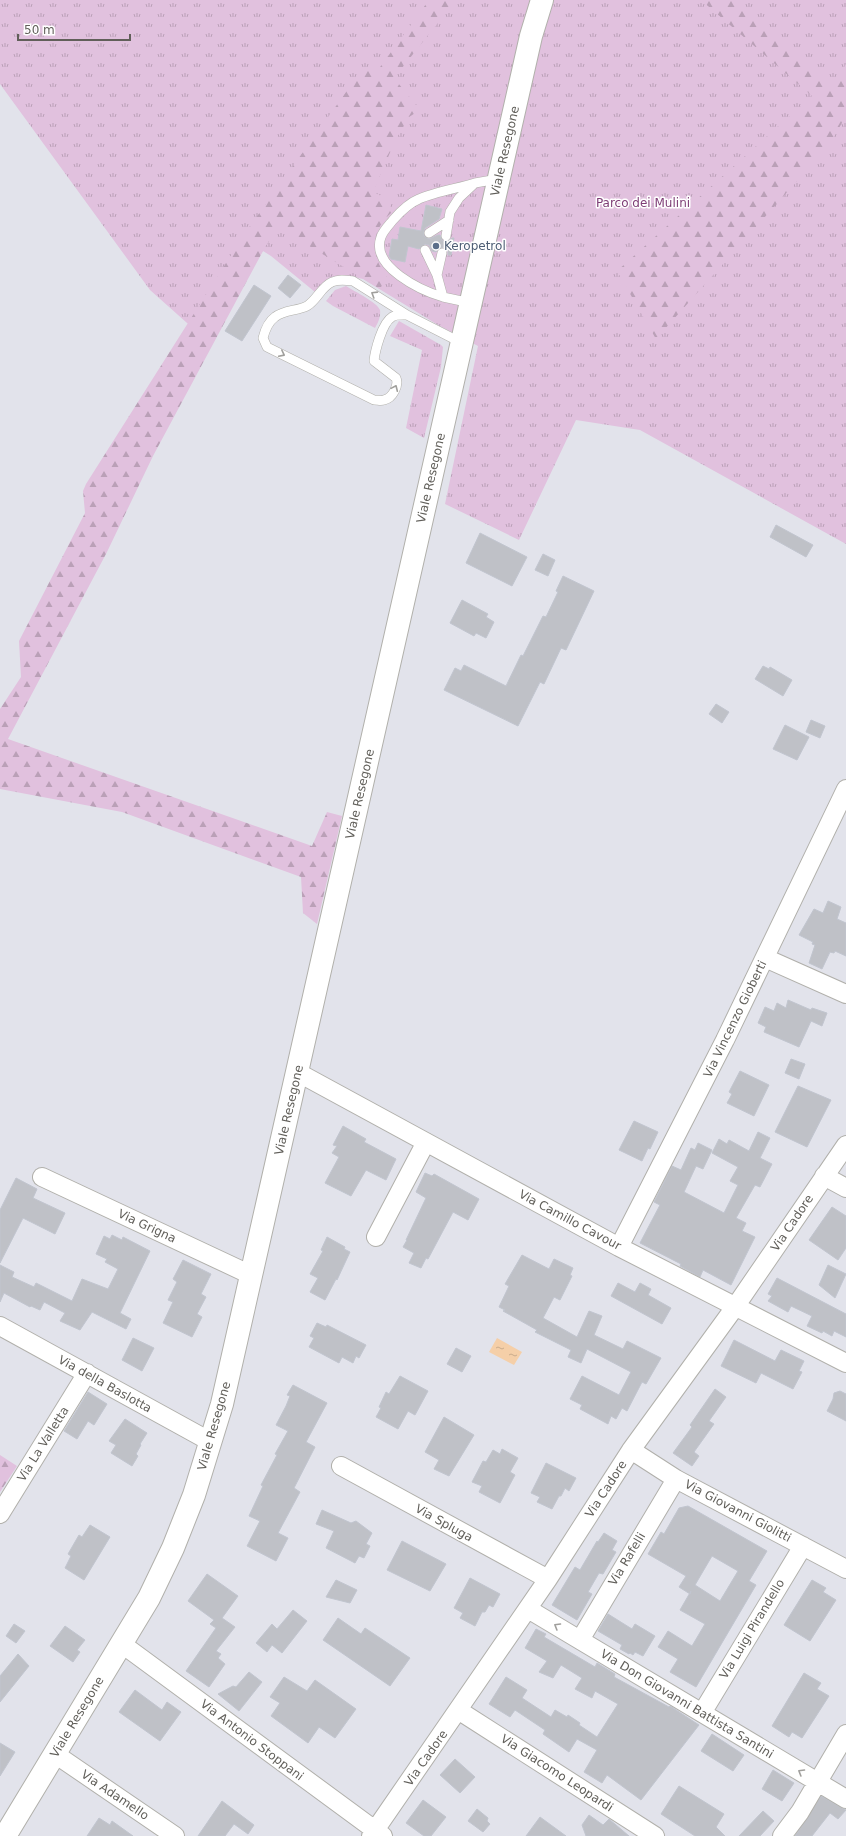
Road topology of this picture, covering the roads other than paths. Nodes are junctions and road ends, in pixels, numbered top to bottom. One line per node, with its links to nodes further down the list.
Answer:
1 (542, 0): 2 (street, Viale Resegone)
2 (498, 179): 3 (lane); 11 (street, Viale Resegone)
3 (475, 183): 4 (lane); 10 (lane)
4 (449, 220): 5 (lane); 6 (lane)
5 (429, 233)
6 (446, 236)
7 (424, 250): 9 (lane)
8 (442, 253): 9 (lane)
9 (438, 275): 10 (lane)
10 (443, 297): 11 (lane)
11 (471, 303): 13 (street, Viale Resegone)
12 (407, 315): 12 (lane, one-way to 12); 13 (lane)
13 (462, 343): 17 (street, Viale Resegone)
14 (846, 789): 15 (street, Via Vincenzo Gioberti)
15 (765, 958): 16 (street); 24 (street, Via Vincenzo Gioberti)
16 (846, 994)
17 (297, 1072): 18 (street, Via Camillo Cavour); 25 (street, Viale Resegone)
18 (426, 1142): 23 (street); 24 (street, Via Camillo Cavour)
19 (846, 1145): 20 (street, Via Cadore)
20 (824, 1176): 22 (street); 26 (street, Via Cadore)
21 (42, 1177): 25 (street, Via Grigna)
22 (846, 1188)
23 (376, 1237)
24 (619, 1247): 26 (street, Via Camillo Cavour)
25 (251, 1275): 30 (street, Viale Resegone)
26 (735, 1307): 28 (street, Via Camillo Cavour); 31 (street, Via Cadore)
27 (0, 1326): 29 (street, Via della Baslotta)
28 (846, 1363)
29 (87, 1374): 30 (street, Via della Baslotta); 34 (street, Via La Valletta)
30 (211, 1442): 40 (street, Viale Resegone)
31 (631, 1450): 33 (street, Via Giovanni Giolitti); 37 (street, Via Cadore)
32 (341, 1466): 37 (street, Via Spluga)
33 (676, 1478): 35 (street, Via Giovanni Giolitti); 39 (street, Via Rafelli)
34 (0, 1514)
35 (803, 1546): 36 (street, Via Giovanni Giolitti); 42 (street, Via Luigi Pirandello)
36 (846, 1569)
37 (548, 1579): 38 (street, Via Cadore)
38 (528, 1609): 39 (street, Via Don Giovanni Battista Santini, one-way to 38); 41 (street, Via Cadore)
39 (580, 1640): 42 (street, Via Don Giovanni Battista Santini)
40 (122, 1644): 44 (street, Viale Resegone); 47 (street, Via Antonio Stoppani)
41 (458, 1710): 47 (street, Via Cadore); 50 (street, Via Giacomo Leopardi)
42 (702, 1713): 45 (street, Via Don Giovanni Battista Santini, one-way to 42)
43 (846, 1734): 45 (street)
44 (55, 1754): 48 (street, Viale Resegone); 49 (street, Via Adamello)
45 (818, 1782): 46 (street, Via Don Giovanni Battista Santini); 51 (street)
46 (846, 1799)
47 (376, 1834)
48 (5, 1836)
49 (175, 1836)
50 (655, 1836)
51 (782, 1836)

